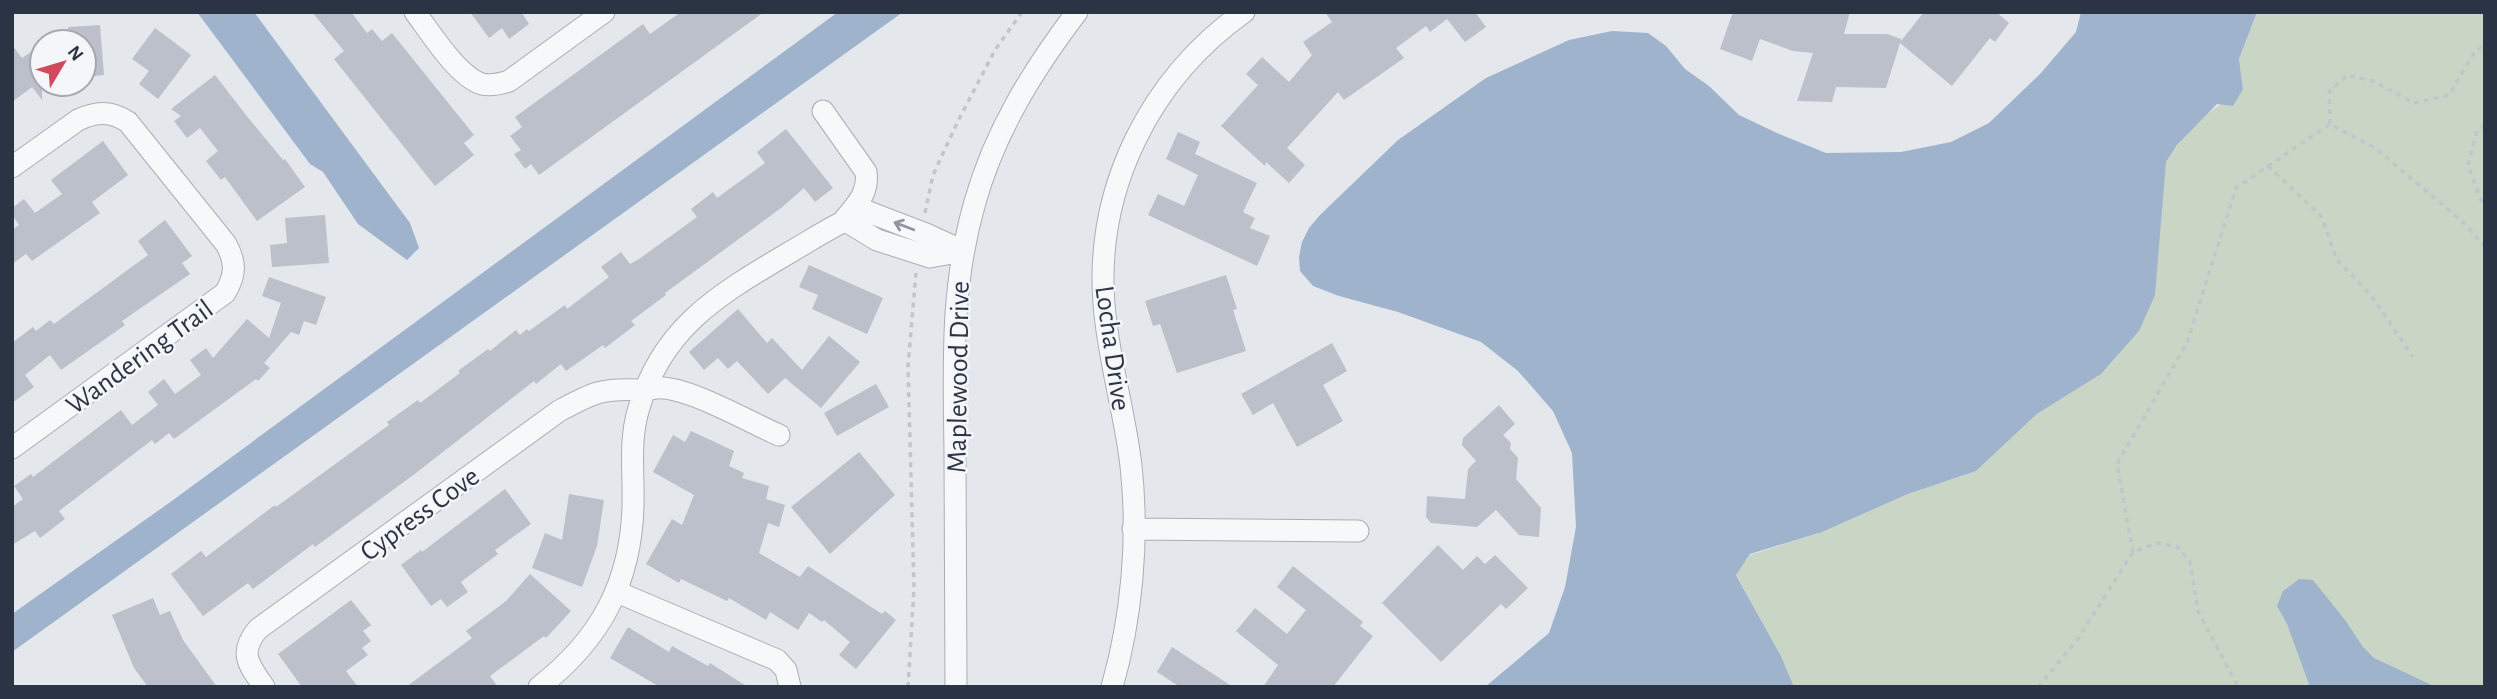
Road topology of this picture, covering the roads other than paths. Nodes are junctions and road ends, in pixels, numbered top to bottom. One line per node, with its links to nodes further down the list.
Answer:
1 (415, 12): 2 (street)
2 (604, 12)
3 (1077, 12): 8 (street, Maplewood Drive)
4 (1244, 12): 12 (street, Locha Drive)
5 (823, 111): 7 (street)
6 (12, 167): 11 (street, Wandering Trail)
7 (844, 220): 8 (street); 9 (street)
8 (963, 251): 18 (street, Maplewood Drive)
9 (646, 390): 10 (street); 14 (street); 15 (street, Cypress Cove)
10 (779, 435)
11 (12, 448)
12 (1133, 529): 13 (street); 19 (street, Locha Drive)
13 (1359, 531)
14 (617, 592): 16 (street); 17 (street)
15 (264, 687)
16 (539, 687)
17 (790, 687)
18 (956, 687)
19 (1112, 687)

